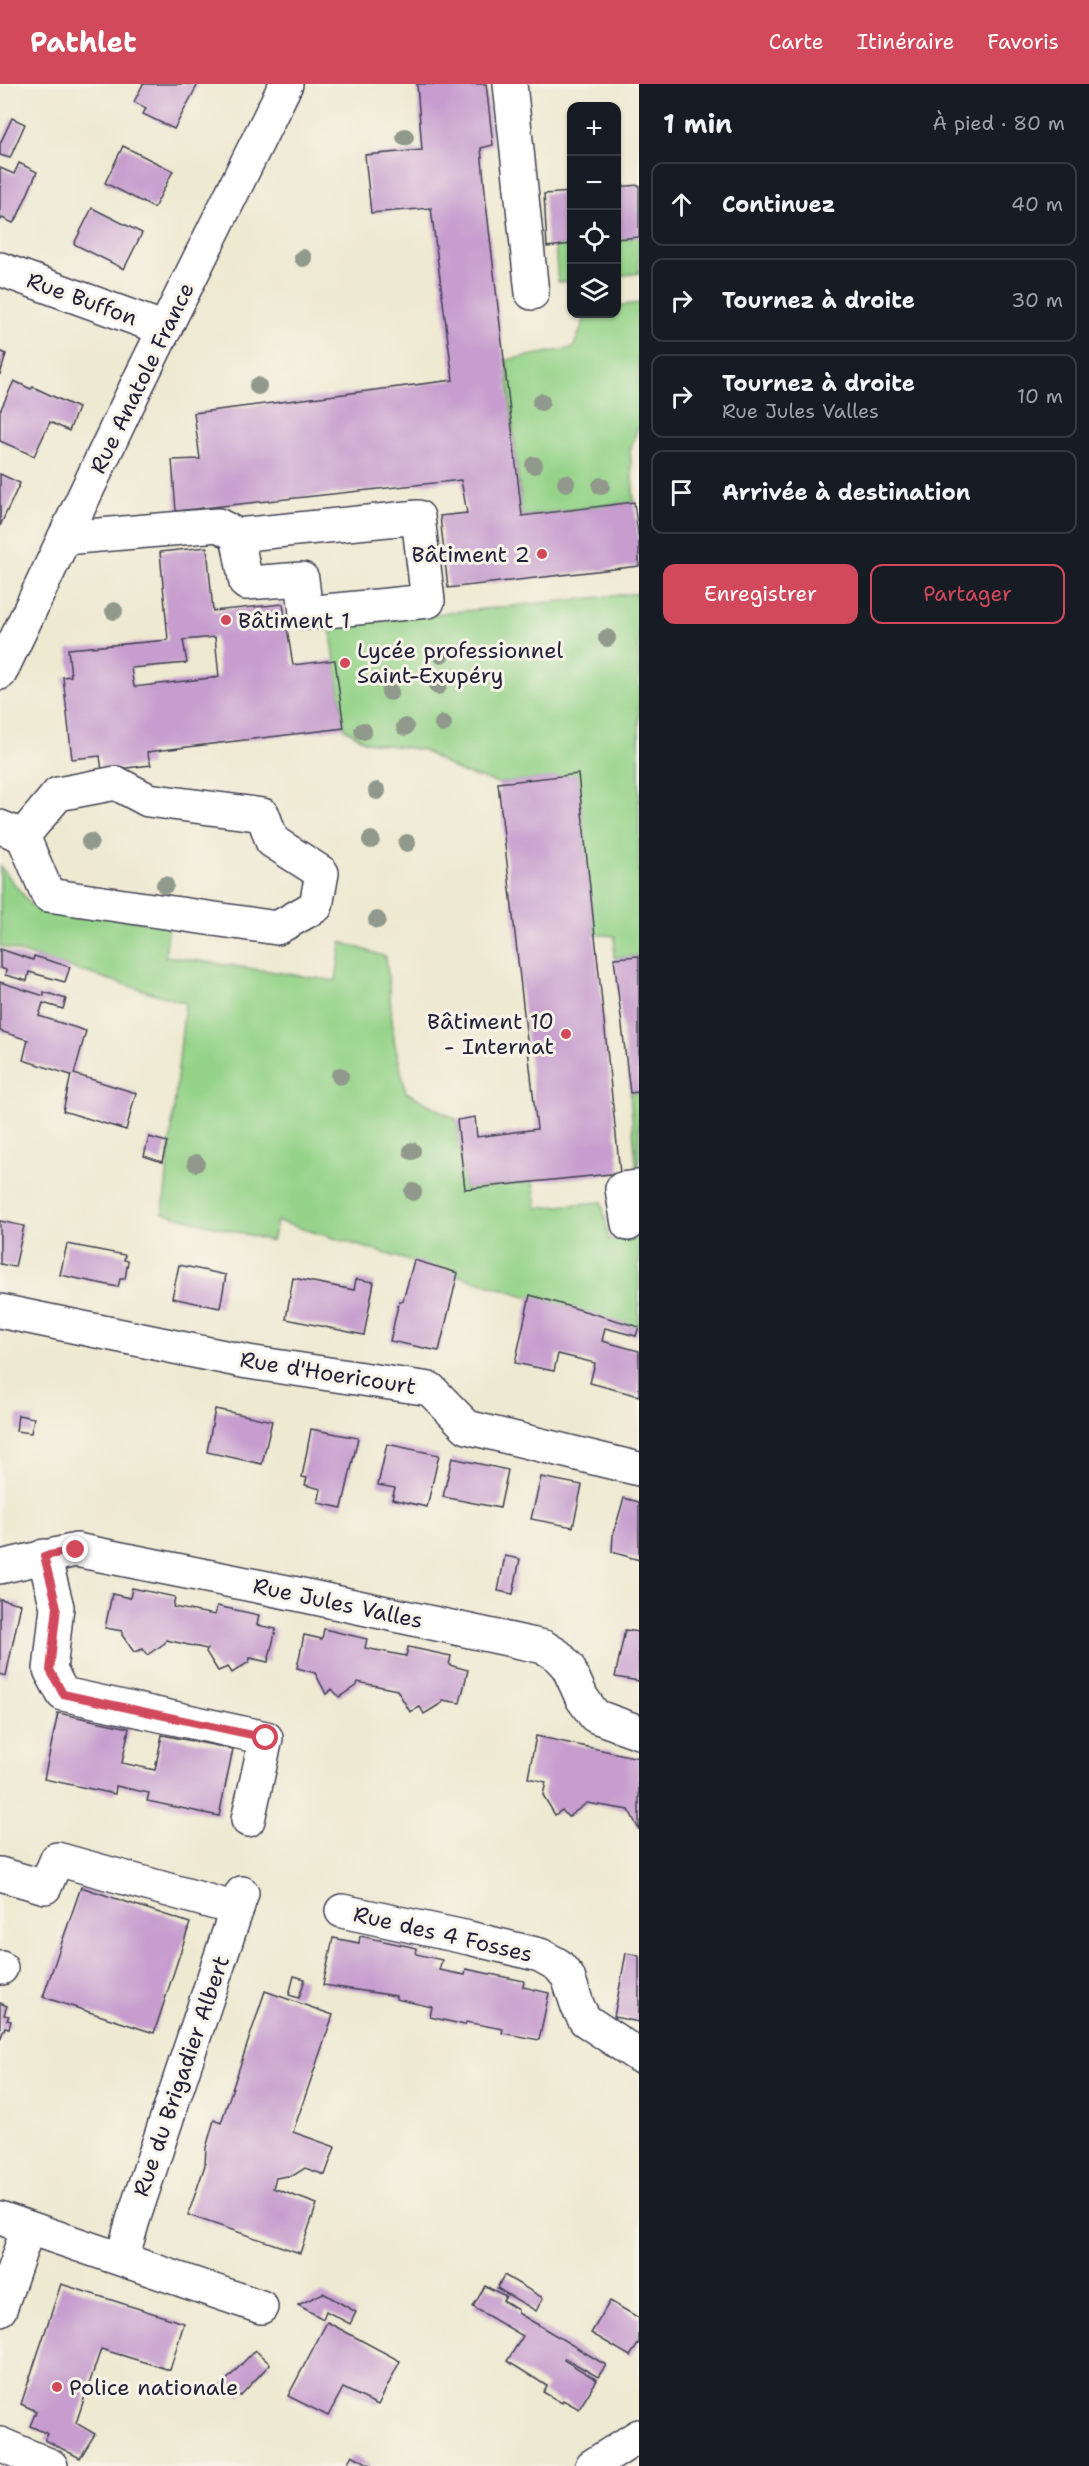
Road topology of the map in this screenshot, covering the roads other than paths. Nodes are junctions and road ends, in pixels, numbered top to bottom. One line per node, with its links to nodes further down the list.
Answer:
1 (286, 84): 5 (street, Rue Anatole France)
2 (510, 84): 4 (street)
3 (0, 269): 5 (street, Rue Buffon)
4 (532, 293)
5 (165, 329): 7 (street, Rue Anatole France)
6 (237, 535): 6 (street); 7 (street)
7 (64, 538): 8 (street, Rue Anatole France)
8 (0, 673)
9 (12, 831): 9 (street)
10 (639, 1187): 11 (street)
11 (628, 1224)
12 (0, 1311): 13 (street, Rue d'Hoericourt)
13 (639, 1469)
14 (44, 1556): 15 (street, Rue Jules Valles); 16 (street, Rue Jules Valles); 17 (street)
15 (0, 1567)
16 (639, 1732)
17 (248, 1820)
18 (0, 1874): 22 (street, Rue du Brigadier Albert)
19 (342, 1911): 20 (street, Rue des 4 Fosses)
20 (639, 2056)
21 (14, 2223): 22 (street); 24 (street)
22 (122, 2259): 23 (street)
23 (261, 2307)
24 (0, 2309)
25 (639, 2436): 28 (street)
26 (0, 2444): 27 (street)
27 (51, 2466)
28 (592, 2466)

